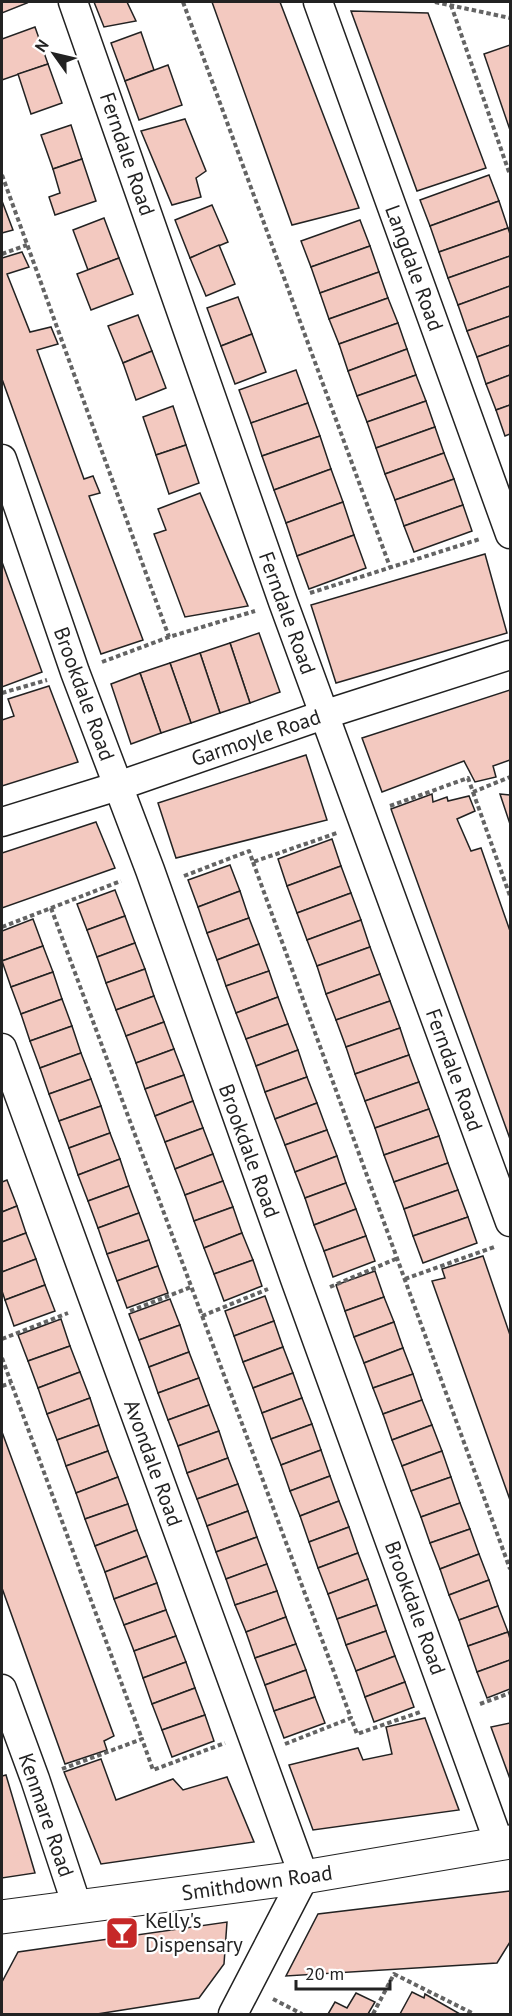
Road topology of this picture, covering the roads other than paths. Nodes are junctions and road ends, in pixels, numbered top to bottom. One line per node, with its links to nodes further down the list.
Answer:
1 (73, 2): 6 (street, Ferndale Road)
2 (318, 2): 4 (street, Langdale Road)
3 (2, 459): 7 (street, Brookdale Road)
4 (510, 534)
5 (510, 655): 6 (street, Garmoyle Road)
6 (323, 715): 7 (street, Garmoyle Road); 10 (street, Ferndale Road)
7 (118, 786): 8 (street, Garmoyle Road); 12 (street, Brookdale Road)
8 (2, 822)
9 (2, 1048): 13 (street, Avondale Road)
10 (505, 1233)
11 (2, 1689): 14 (street, Kenmare Road)
12 (505, 1842): 13 (highway, Smithdown Road)
13 (304, 1877): 14 (highway, Smithdown Road); 16 (street)
14 (77, 1906): 15 (highway, Smithdown Road)
15 (2, 1917)
16 (234, 2014)

